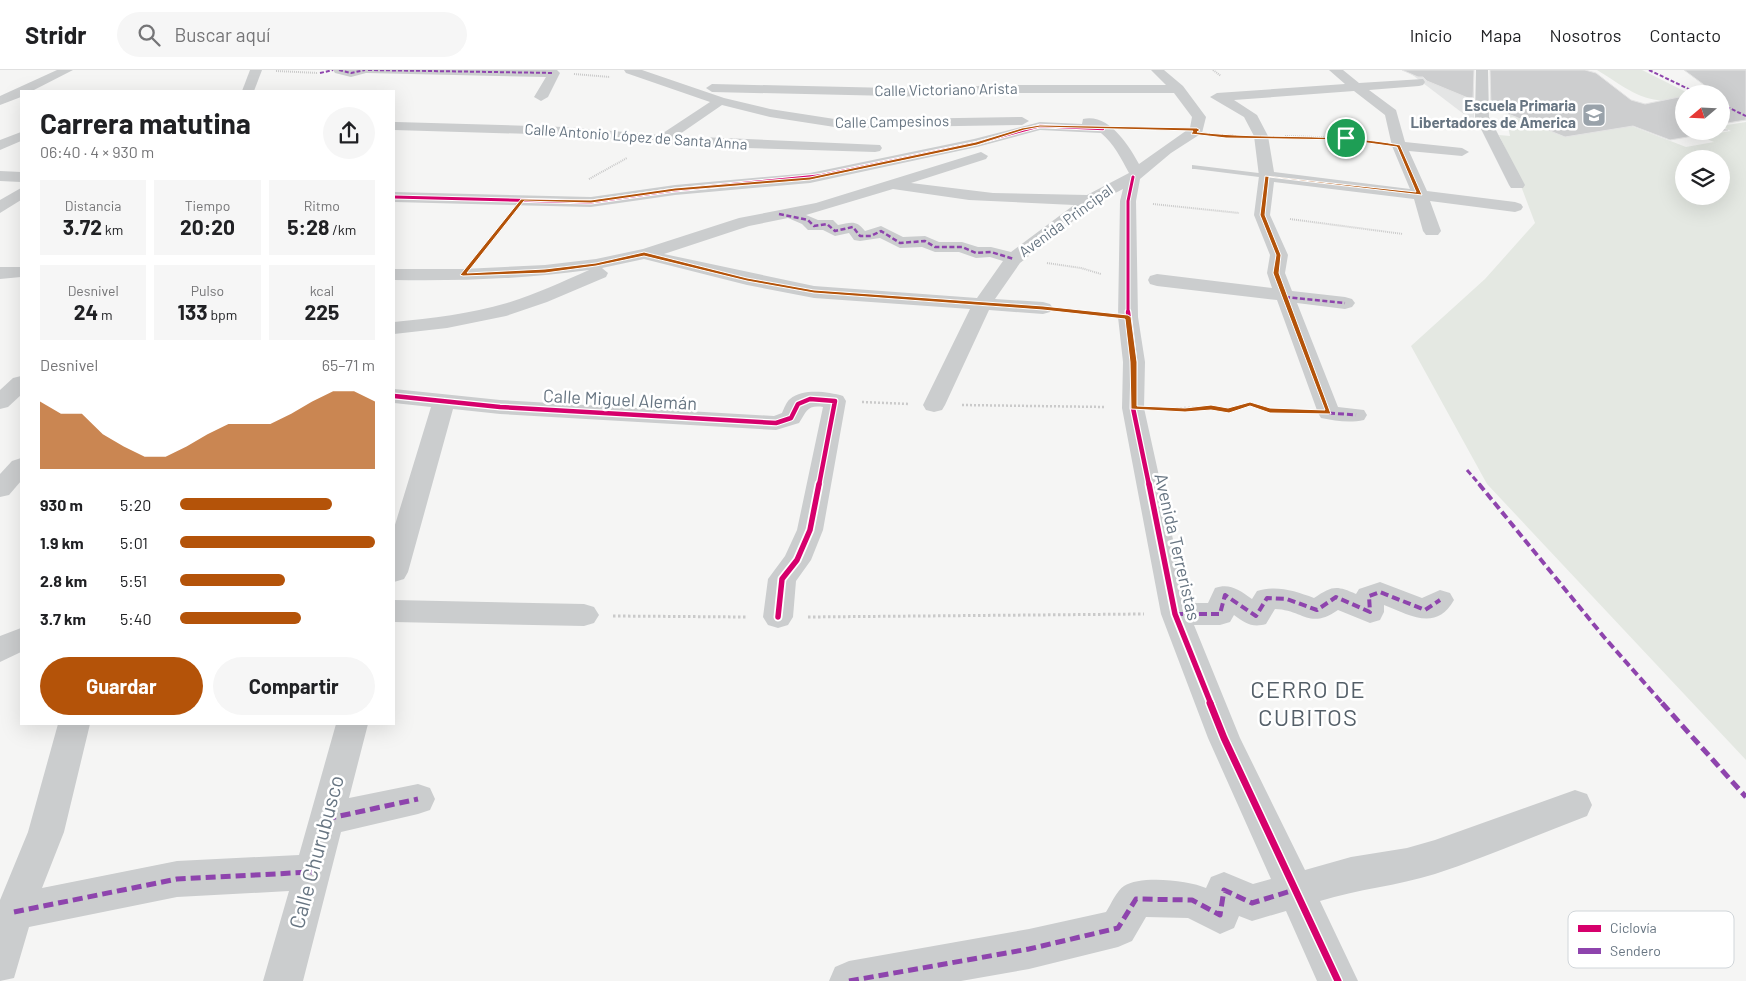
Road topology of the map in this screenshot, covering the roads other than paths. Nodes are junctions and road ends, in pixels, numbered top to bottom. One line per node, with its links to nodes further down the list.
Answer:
1 (67, 70): 18 (street)
2 (256, 70): 19 (street)
3 (333, 70): 12 (street)
4 (339, 70): 5 (street)
5 (367, 70): 11 (street)
6 (630, 70): 17 (street, Calle Campesinos)
7 (1158, 70): 22 (street)
8 (1335, 70): 16 (street)
9 (1381, 70): 15 (street)
10 (1482, 70): 42 (street)
11 (553, 72): 24 (street)
12 (320, 73)
13 (832, 77): 20 (street)
14 (1419, 82): 15 (street, Calle Victoriano Arista)
15 (1398, 84): 16 (street, Calle Victoriano Arista)
16 (1359, 87): 23 (street, Calle Victoriano Arista); 33 (street)
17 (684, 88): 20 (street, Calle Victoriano Arista); 26 (street, Calle Campesinos)
18 (24, 90)
19 (248, 90)
20 (826, 90): 22 (street, Calle Victoriano Arista)
21 (20, 92): 25 (street)
22 (1182, 94): 23 (street, Calle Victoriano Arista); 41 (street)
23 (1221, 96): 38 (street)
24 (541, 97)
25 (0, 101)
26 (720, 101): 28 (street, Calle Campesinos); 30 (street)
27 (396, 126): 30 (street, Calle Antonio López de Santa Anna)
28 (1103, 129): 41 (street, Calle Campesinos); 45 (street)
29 (20, 136): 32 (street)
30 (663, 139): 34 (street, Calle Antonio López de Santa Anna)
31 (1007, 141): 40 (street)
32 (0, 146)
33 (1399, 146): 35 (street); 44 (street)
34 (876, 148)
35 (1462, 152)
36 (1195, 167): 38 (lane)
37 (0, 176): 39 (street)
38 (1267, 176): 44 (street); 57 (street)
39 (20, 177)
40 (896, 184): 46 (street); 49 (street)
41 (1132, 184): 46 (street, Avenida Principal); 74 (street, Avenida Terreristas)
42 (1517, 185)
43 (20, 194): 48 (street)
44 (1420, 194): 47 (street); 50 (street)
45 (395, 197)
46 (1090, 200): 52 (street, Avenida Principal)
47 (1515, 207)
48 (0, 208)
49 (779, 214): 51 (street); 52 (street)
50 (1432, 231)
51 (644, 254): 55 (street); 59 (street); 61 (street)
52 (1014, 259): 59 (street, Avenida Principal)
53 (20, 272): 54 (street)
54 (0, 273)
55 (395, 274)
56 (1158, 280): 57 (street)
57 (1285, 297): 58 (street); 68 (street)
58 (1345, 303)
59 (982, 304): 60 (street); 67 (street, Avenida Principal)
60 (1043, 308)
61 (395, 328)
62 (20, 384): 65 (street)
63 (395, 396): 64 (street, Calle Miguel Alemán)
64 (444, 400): 71 (street); 76 (street, Calle Miguel Alemán)
65 (0, 403): 66 (street)
66 (20, 404)
67 (934, 405)
68 (1356, 415)
69 (20, 467): 70 (street)
70 (0, 489)
71 (395, 569)
72 (1440, 600): 74 (street)
73 (395, 611): 75 (street)
74 (1175, 614): 85 (street, Avenida Terreristas)
75 (584, 616)
76 (778, 617)
77 (20, 640): 78 (street)
78 (0, 650)
79 (74, 725): 86 (street)
80 (352, 725): 83 (street, Calle Churubusco)
81 (418, 800): 83 (street)
82 (1575, 804): 85 (street)
83 (326, 819): 84 (street, Calle Churubusco)
84 (312, 872): 86 (street); 88 (street, Calle Churubusco)
85 (1294, 890): 89 (street); 90 (street, Avenida Terreristas)
86 (14, 912): 87 (street)
87 (0, 964)
88 (283, 981)
89 (849, 981)
90 (1338, 981)

